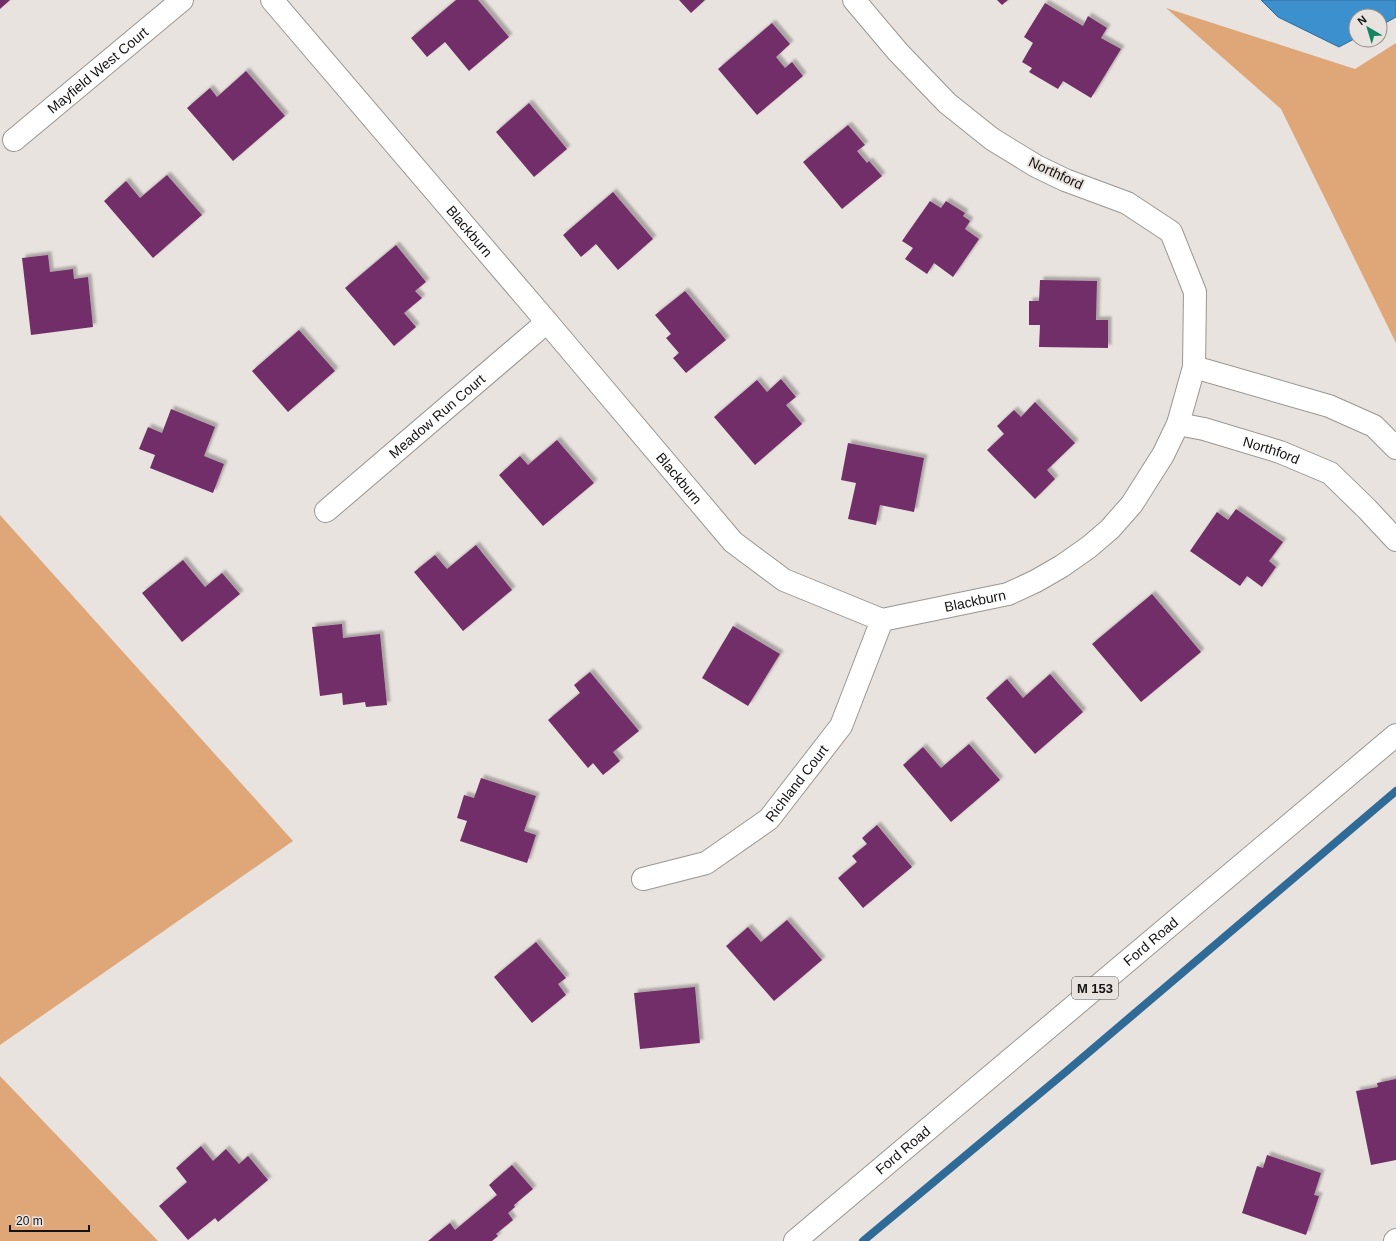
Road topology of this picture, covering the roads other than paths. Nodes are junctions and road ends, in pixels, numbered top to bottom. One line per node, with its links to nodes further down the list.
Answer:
1 (182, 0): 4 (street, Mayfield West Court)
2 (272, 0): 5 (street, Blackburn)
3 (854, 0): 6 (street, Northford)
4 (14, 140)
5 (547, 322): 9 (street, Meadow Run Court); 11 (street, Blackburn)
6 (1194, 367): 7 (street, Northford); 8 (street)
7 (1178, 424): 10 (street, Northford); 11 (street, Blackburn)
8 (1396, 448)
9 (326, 511)
10 (1396, 540)
11 (882, 620): 13 (street, Richland Court)
12 (1396, 735): 14 (street, Ford Road / M 153)
13 (643, 879)
14 (795, 1241)

